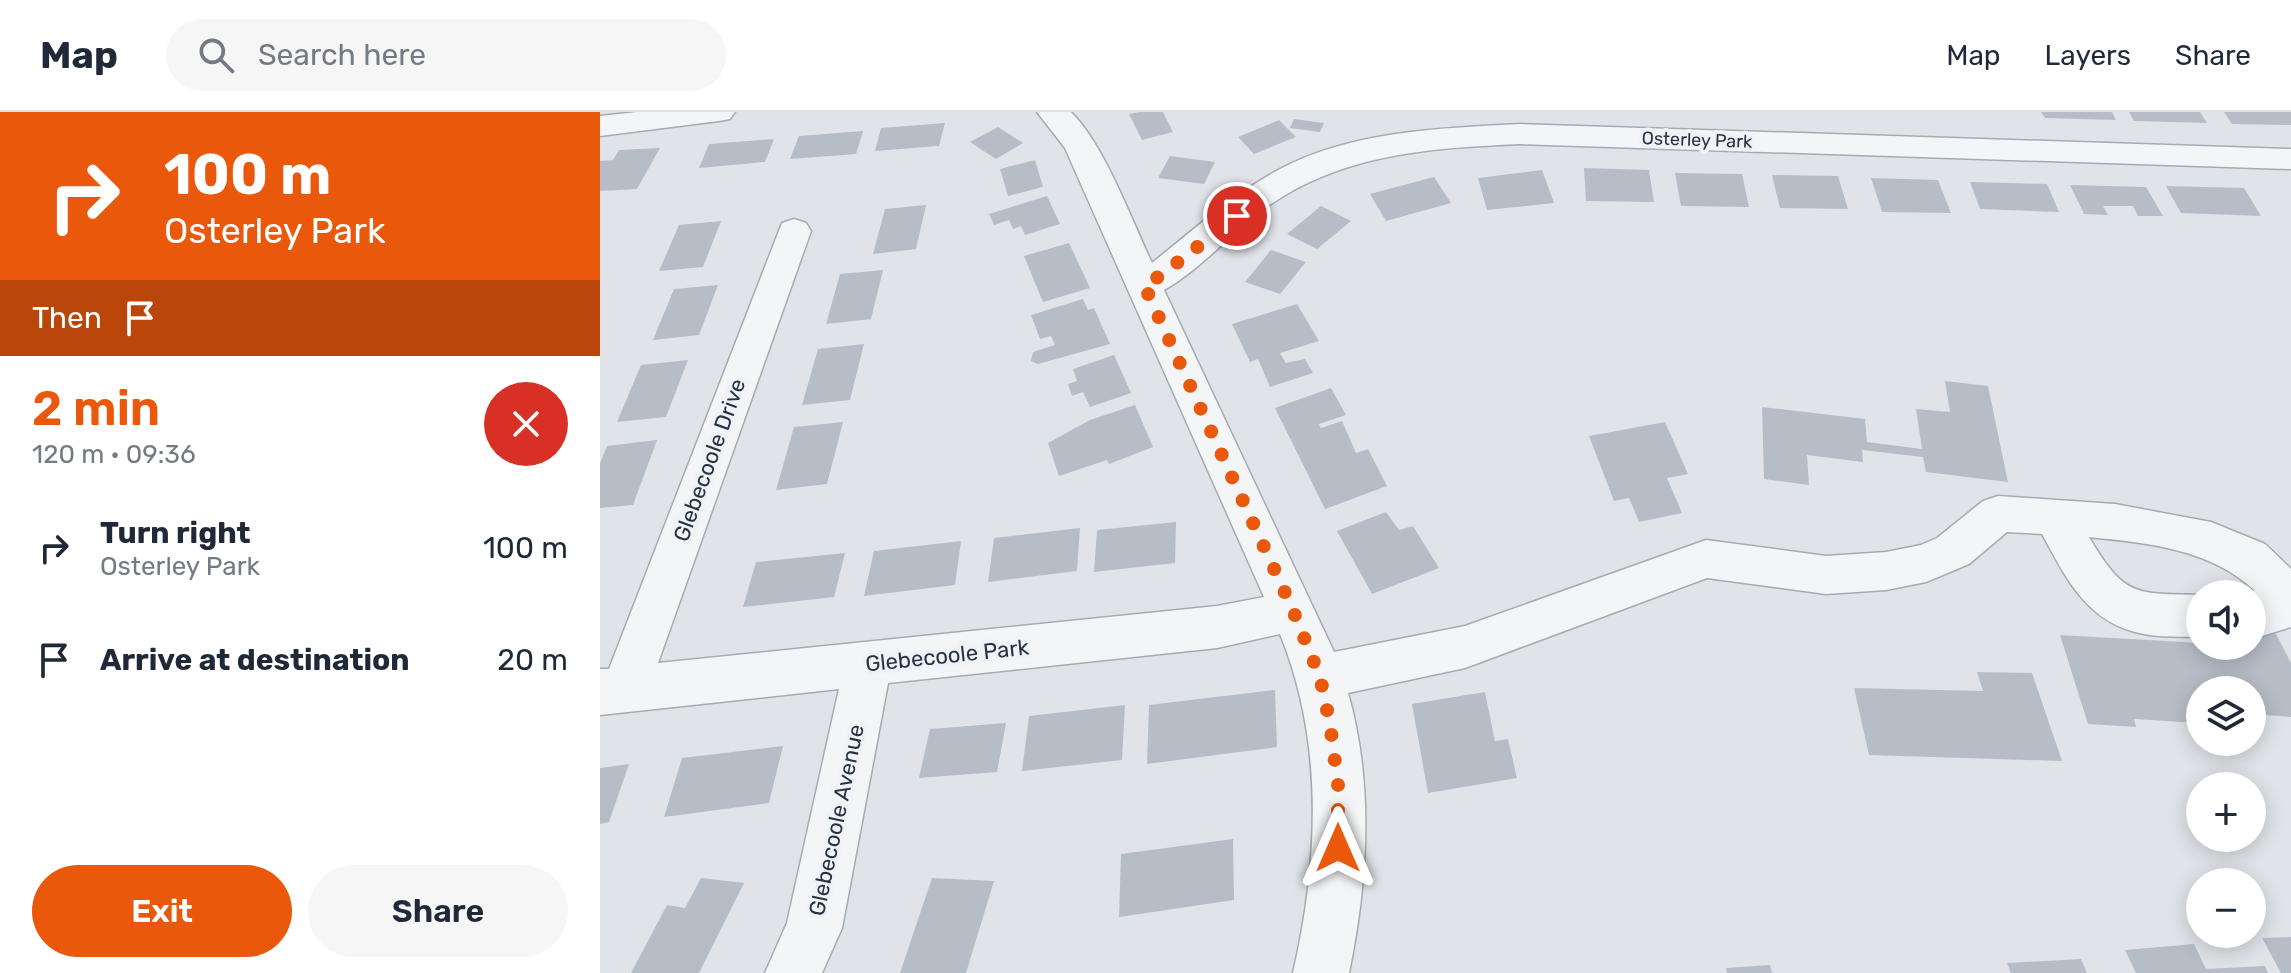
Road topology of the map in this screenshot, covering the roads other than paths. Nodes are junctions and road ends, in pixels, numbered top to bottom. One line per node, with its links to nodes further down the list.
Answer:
1 (719, 112): 3 (street)
2 (1053, 112): 6 (street)
3 (600, 126)
4 (2291, 159): 6 (street, Osterley Park)
5 (794, 231): 13 (street, Glebecoole Drive)
6 (1144, 285): 8 (street)
7 (2055, 516): 9 (street); 10 (street); 12 (street)
8 (1292, 608): 11 (street, Glebecoole Park); 12 (street)
9 (2266, 614)
10 (2186, 615)
11 (868, 664): 13 (street, Glebecoole Park); 14 (street, Glebecoole Avenue)
12 (1320, 677): 15 (street)
13 (612, 690)
14 (793, 973)
15 (1321, 973)

